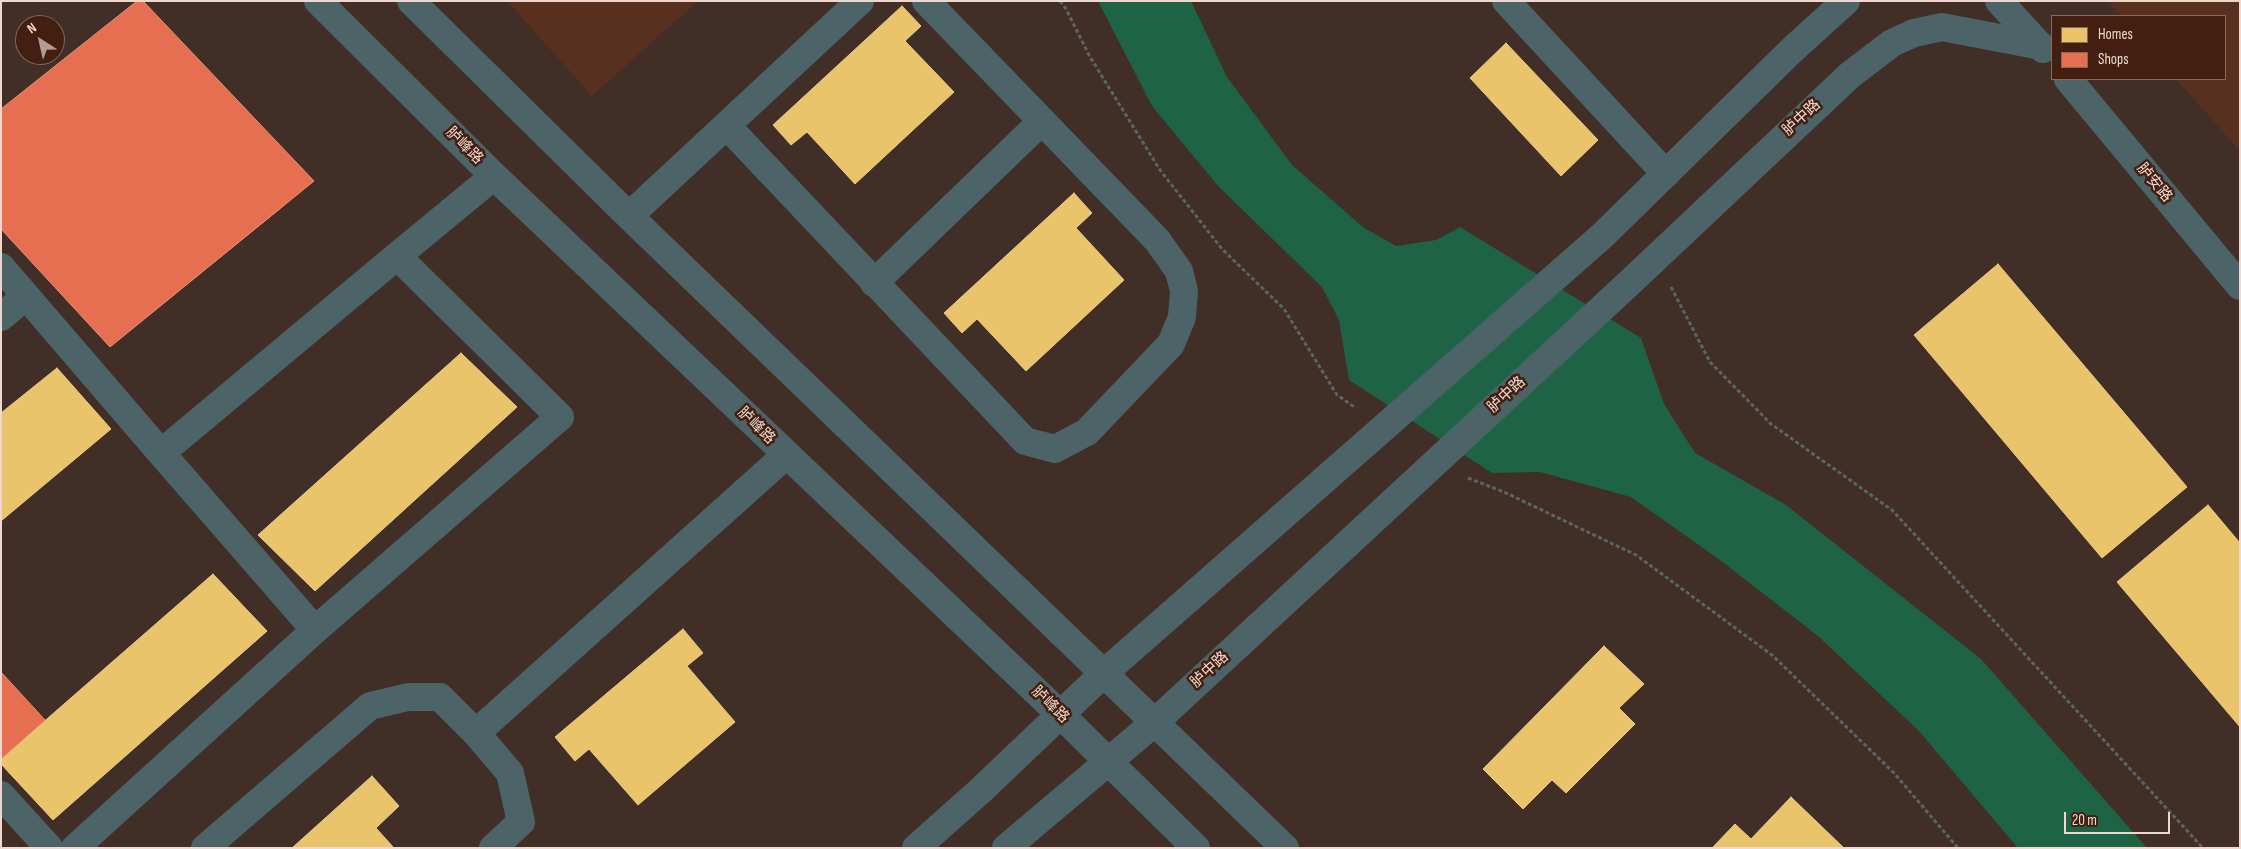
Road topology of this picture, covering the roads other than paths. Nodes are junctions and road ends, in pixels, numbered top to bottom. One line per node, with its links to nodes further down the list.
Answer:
1 (318, 1): 13 (street, 胪峰路)
2 (411, 1): 14 (street)
3 (860, 1): 11 (street)
4 (926, 1): 10 (street)
5 (1506, 1): 12 (street)
6 (1846, 1): 12 (street)
7 (1999, 1): 8 (street)
8 (2046, 53): 26 (street, 胪中路)
9 (2069, 80): 18 (street, 胪安路)
10 (1042, 121): 17 (street); 17 (street)
11 (727, 126): 14 (street); 17 (street)
12 (1666, 174): 24 (street)
13 (494, 176): 15 (street); 22 (street, 胪峰路)
14 (629, 216): 24 (street)
15 (397, 256): 21 (street); 23 (street)
16 (1, 267): 19 (street)
17 (874, 283)
18 (2240, 286)
19 (26, 296): 20 (street); 21 (street)
20 (1, 317)
21 (161, 453): 23 (street)
22 (786, 455): 25 (street, 胪峰路); 27 (street)
23 (315, 630): 31 (street)
24 (1103, 674): 25 (street); 26 (street)
25 (1060, 715): 28 (street, 胪峰路); 34 (street)
26 (1154, 723): 28 (street, 胪中路); 37 (street)
27 (476, 733): 32 (street); 33 (street)
28 (1109, 761): 35 (street, 胪中路); 36 (street, 胪峰路)
29 (1, 795): 30 (street)
30 (49, 848)
31 (75, 848)
32 (205, 848)
33 (493, 848)
34 (916, 848)
35 (1006, 848)
36 (1196, 848)
37 (1285, 848)

